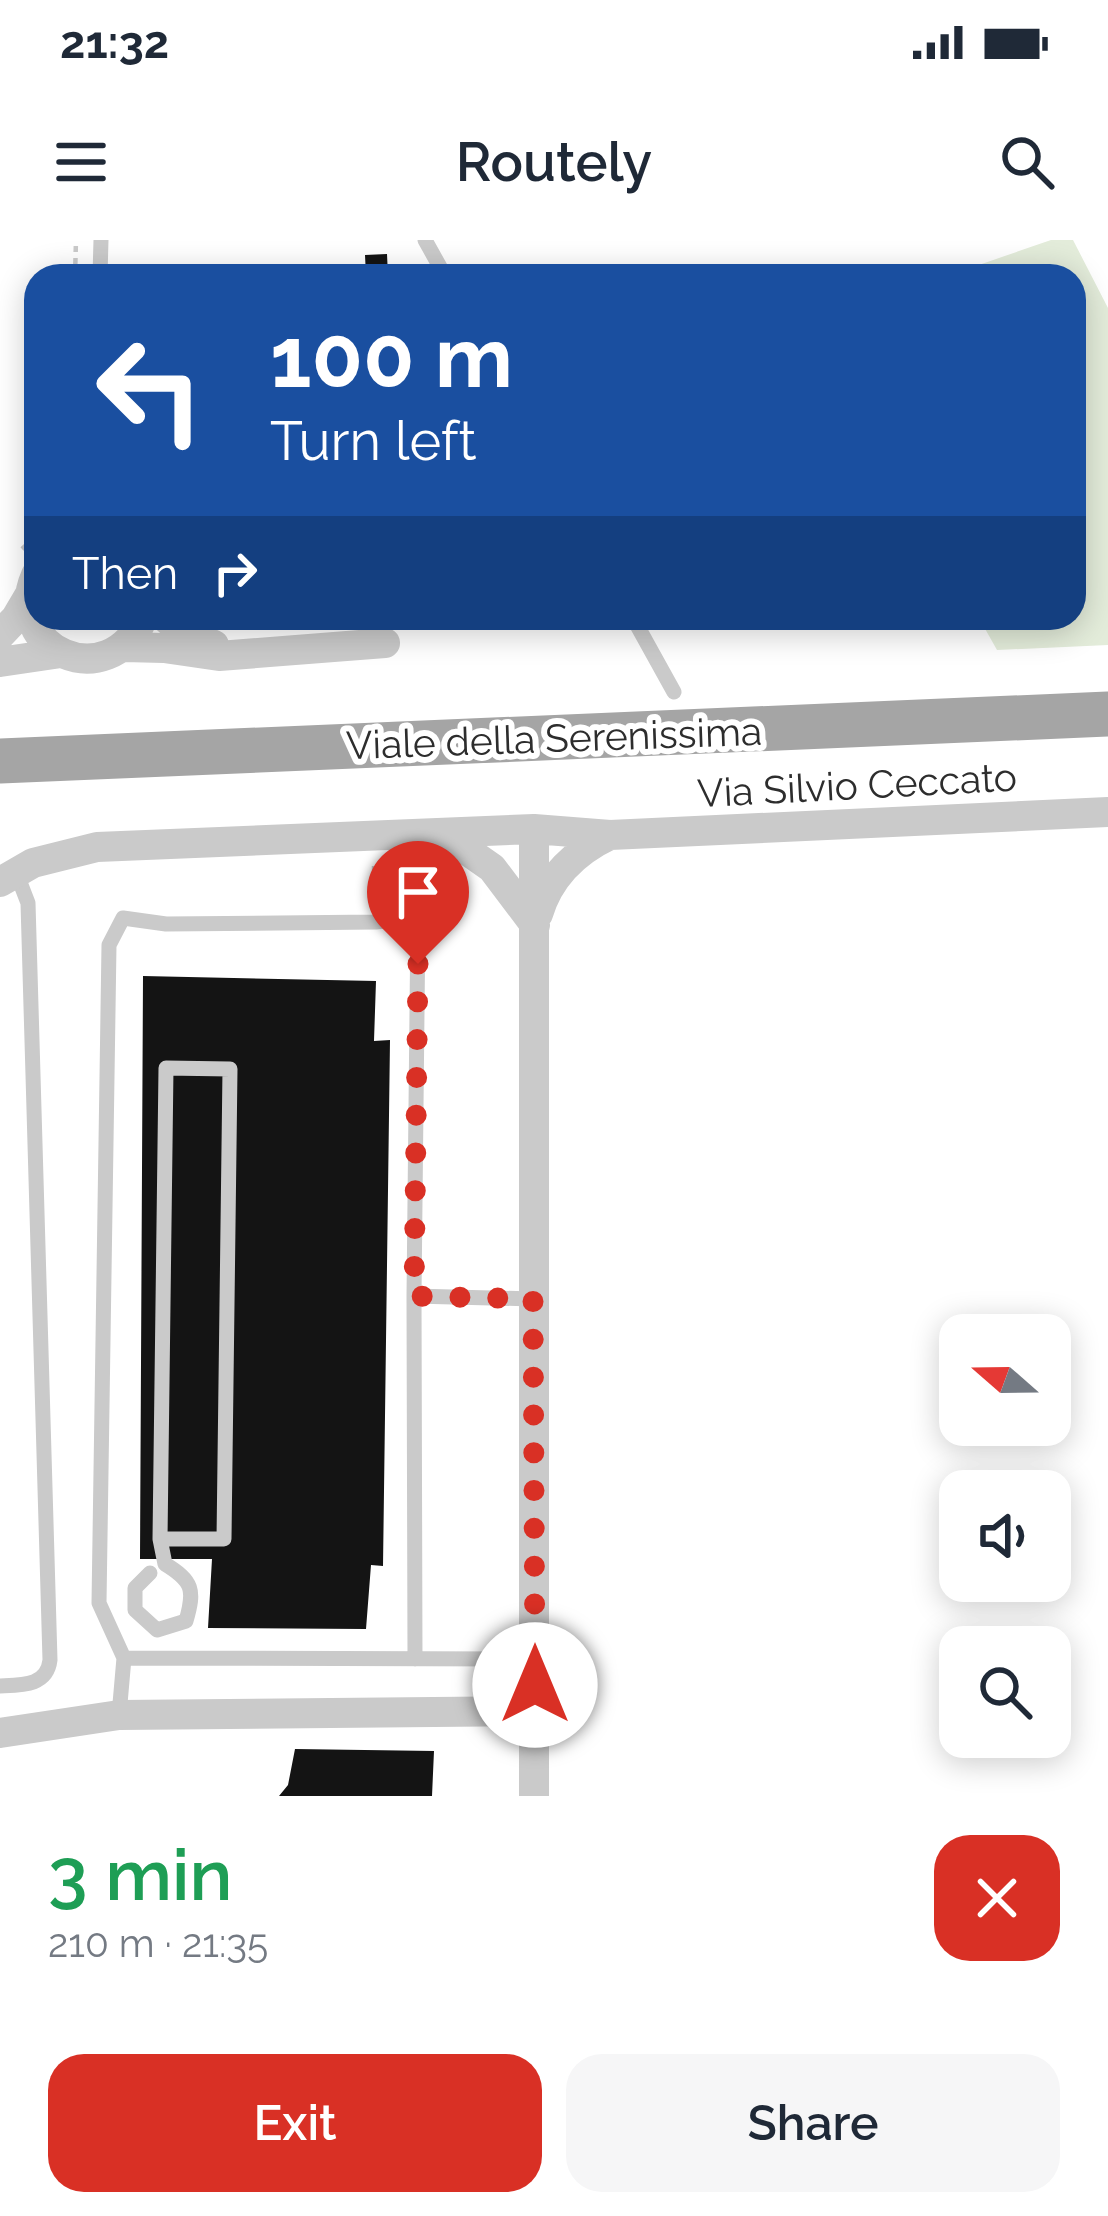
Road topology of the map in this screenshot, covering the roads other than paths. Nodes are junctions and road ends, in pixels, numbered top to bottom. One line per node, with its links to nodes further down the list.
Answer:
1 (24, 599): 6 (street)
2 (37, 630): 10 (street)
3 (138, 630): 8 (street)
4 (180, 630): 9 (street)
5 (640, 630): 12 (lane)
6 (0, 635)
7 (385, 643): 9 (street)
8 (124, 647): 9 (street); 10 (street)
9 (255, 652)
10 (61, 653): 11 (street)
11 (0, 662)
12 (674, 692)
13 (1108, 714): 14 (main road, Viale della Serenissima)
14 (0, 761)
15 (1108, 812): 18 (street, Via Silvio Ceccato)
16 (534, 829): 17 (street); 18 (street, Via Silvio Ceccato); 20 (street)
17 (442, 833): 19 (street); 20 (street)
18 (610, 835): 20 (street)
19 (8, 877): 28 (lane)
20 (535, 925): 22 (street)
21 (414, 1296): 22 (lane); 25 (lane); 26 (lane)
22 (533, 1299): 27 (street)
23 (160, 1538): 23 (lane); 24 (lane)
24 (150, 1573)
25 (124, 1658): 26 (lane); 30 (lane)
26 (415, 1659): 27 (lane)
27 (535, 1659): 29 (street)
28 (0, 1686)
29 (535, 1711): 30 (street); 32 (street)
30 (119, 1715): 31 (street)
31 (0, 1732)
32 (534, 1796)

